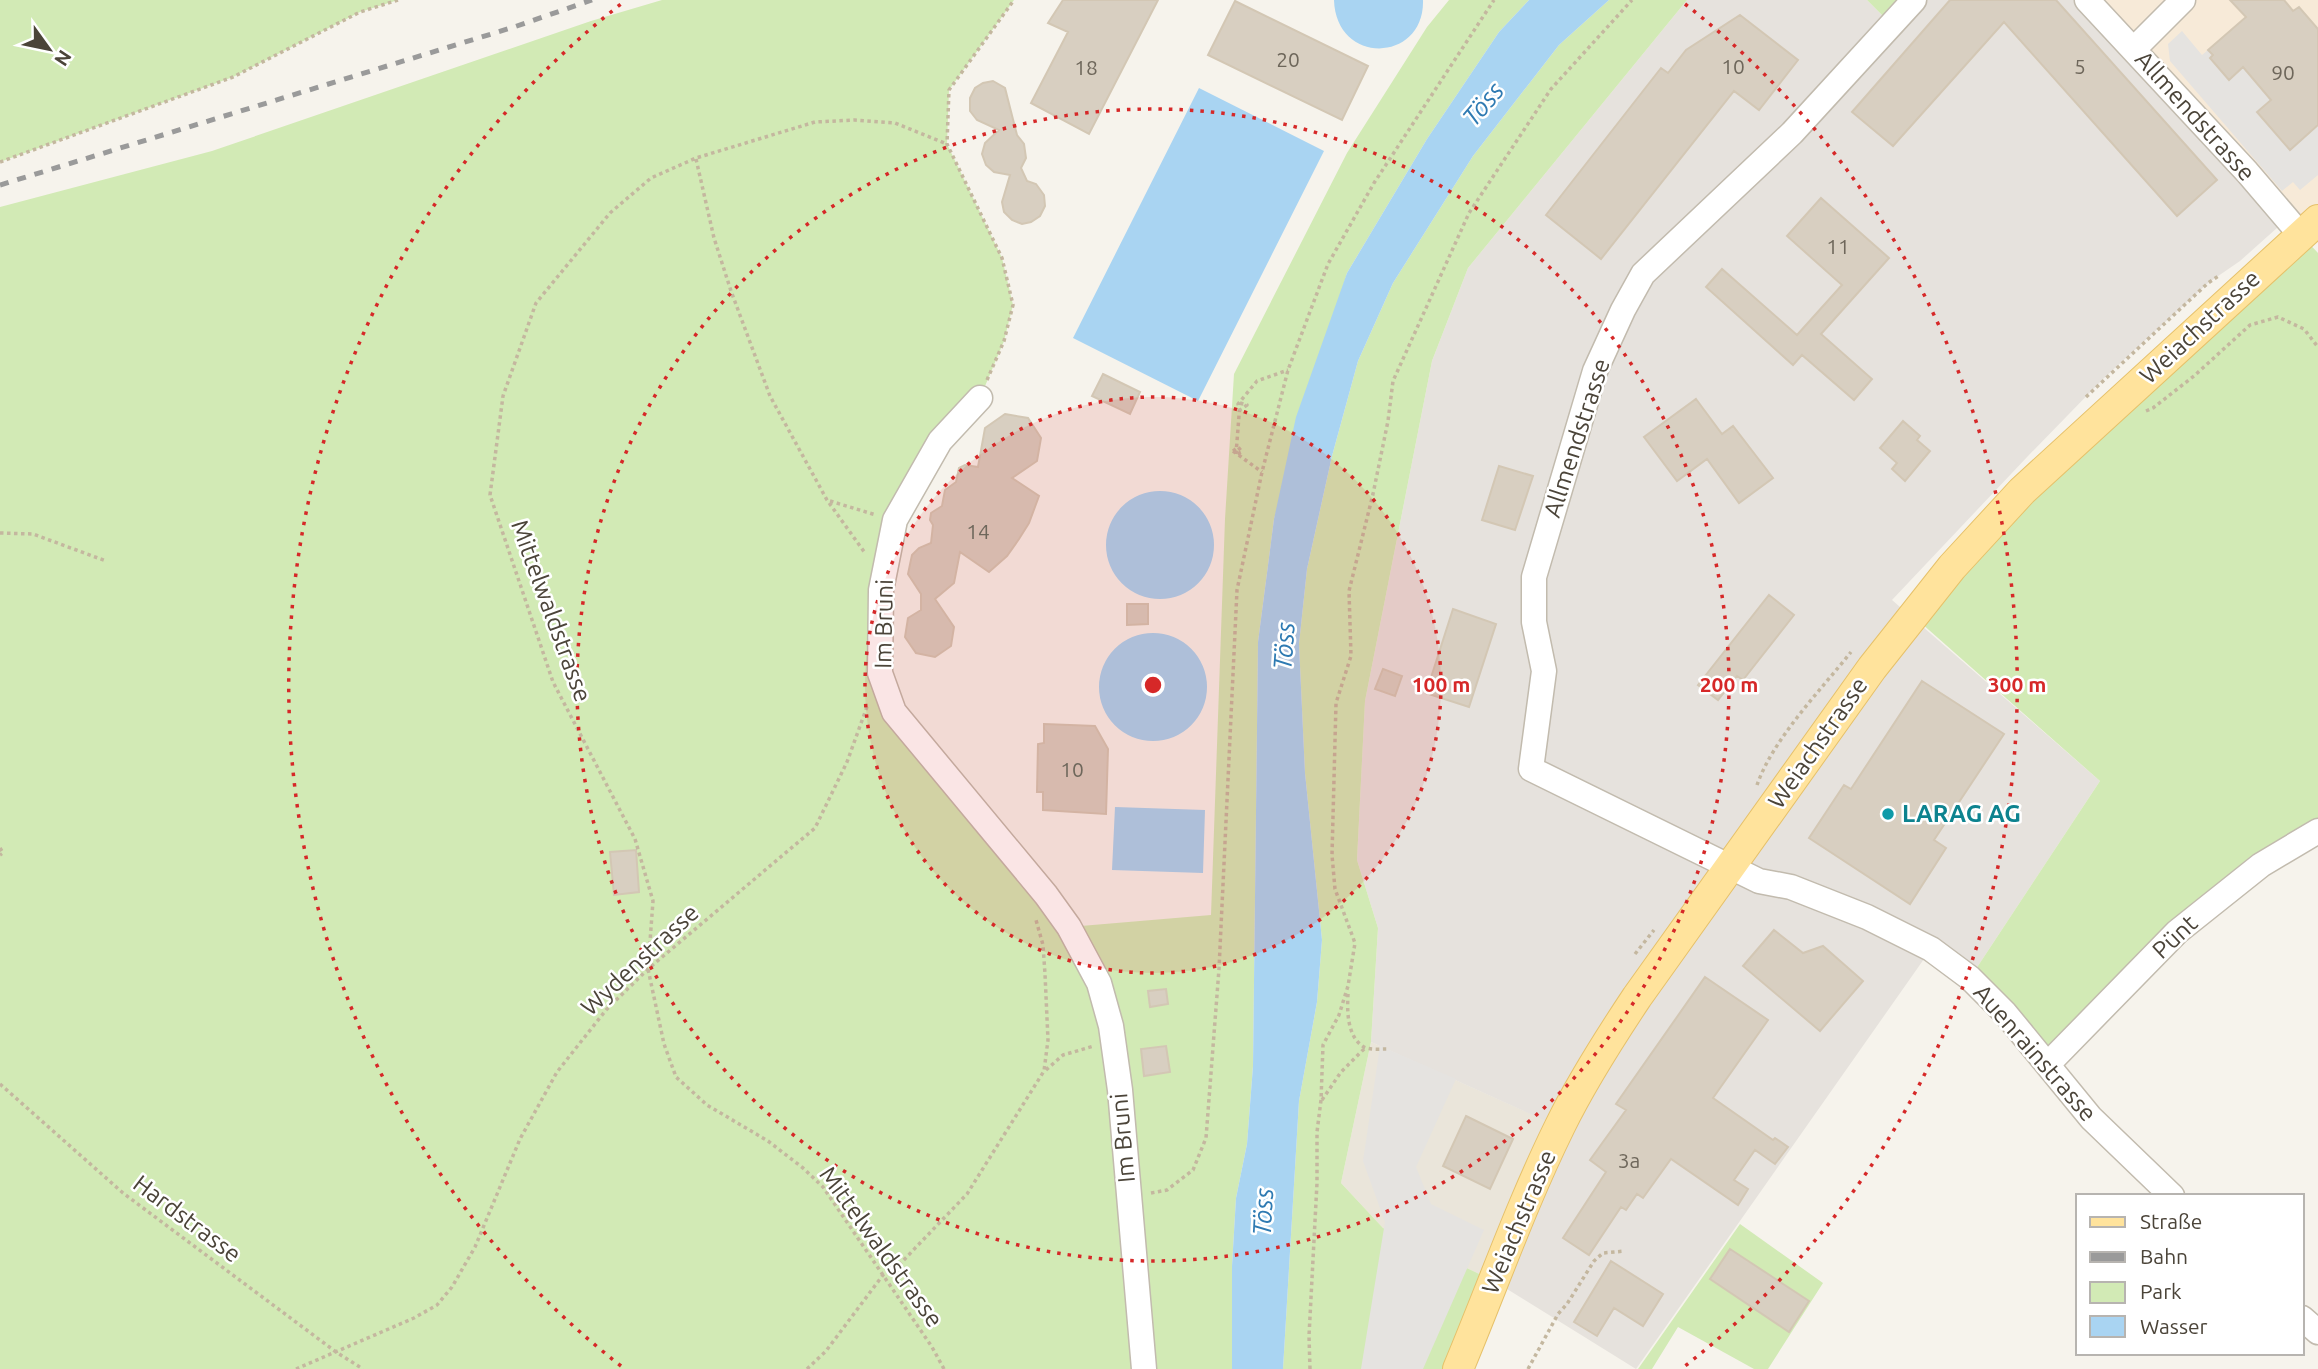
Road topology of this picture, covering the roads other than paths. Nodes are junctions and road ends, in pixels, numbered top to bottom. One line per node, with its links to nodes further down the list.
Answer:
1 (1914, 0): 8 (street, Allmendstrasse)
2 (2087, 0): 4 (street, Allmendstrasse)
3 (2183, 0): 4 (street)
4 (2134, 49): 5 (street, Allmendstrasse)
5 (2309, 227): 8 (main road, Weiachstrasse)
6 (980, 398): 13 (street, Im Bruni)
7 (2318, 831): 9 (street, Pünt)
8 (1731, 867): 9 (street, Auenrainstrasse); 14 (main road, Weiachstrasse)
9 (2048, 1064): 10 (street, Auenrainstrasse)
10 (2170, 1194)
11 (2304, 1320): 12 (street)
12 (2318, 1332)
13 (1144, 1369)
14 (1458, 1369)

